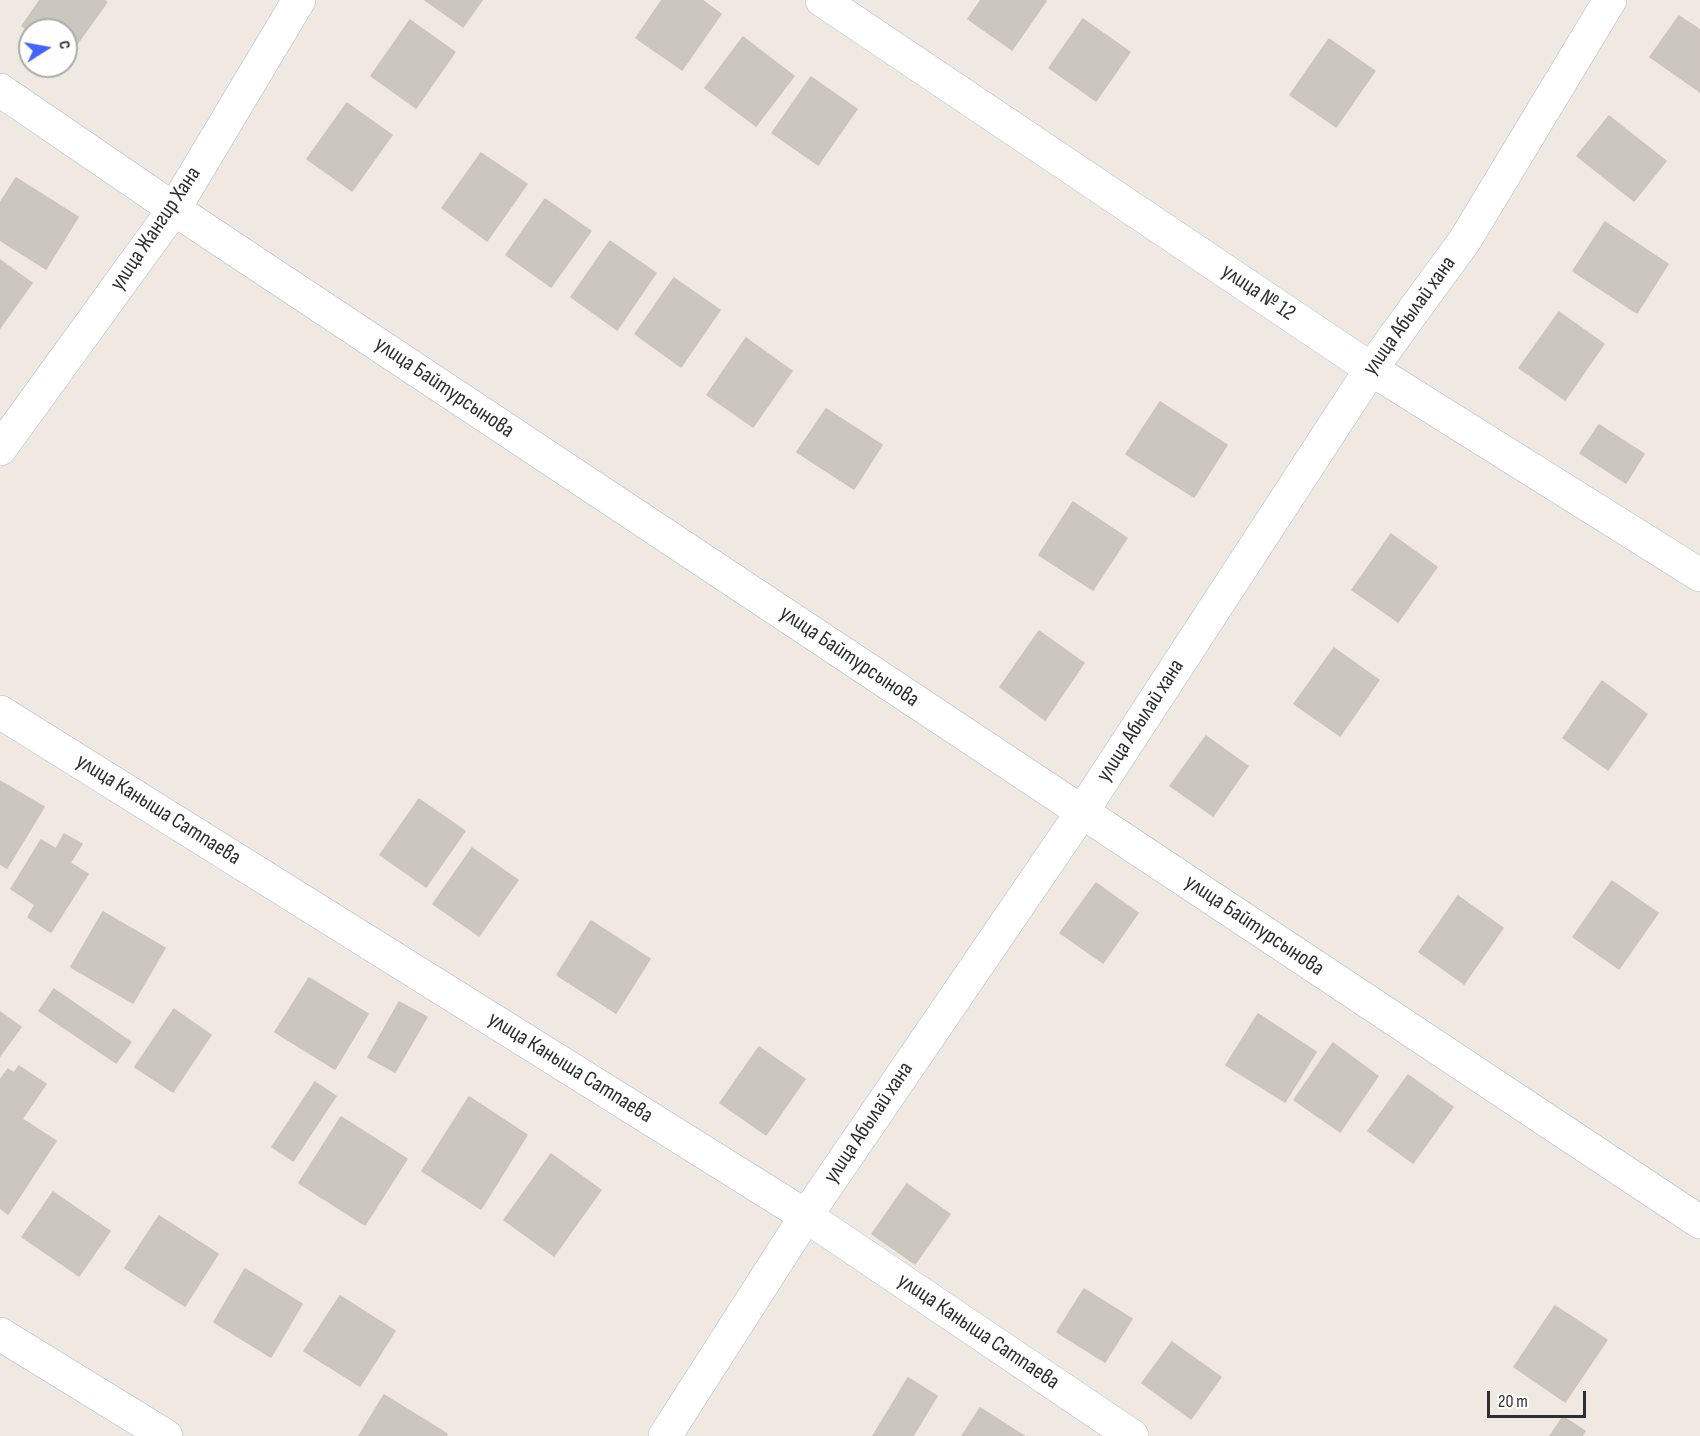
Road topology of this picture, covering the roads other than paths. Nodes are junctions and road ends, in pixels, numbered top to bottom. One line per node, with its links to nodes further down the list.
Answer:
1 (299, 0): 5 (street, улица Жангир Хана)
2 (822, 0): 6 (street, улица № 12)
3 (1610, 0): 6 (street, улица Абылай хана)
4 (0, 90): 5 (street, улица Байтурсынова)
5 (174, 209): 7 (street, улица Жангир Хана); 10 (street, улица Байтурсынова)
6 (1371, 369): 8 (street, улица № 12); 10 (street, улица Абылай хана)
7 (0, 449)
8 (1700, 575)
9 (0, 712): 11 (street, улица Каныша Сатпаева)
10 (1082, 812): 11 (street, улица Абылай хана); 12 (street, улица Байтурсынова)
11 (806, 1216): 15 (street, улица Абылай хана); 16 (street, улица Каныша Сатпаева)
12 (1700, 1222)
13 (0, 1334): 14 (street)
14 (166, 1436)
15 (665, 1436)
16 (1132, 1436)

